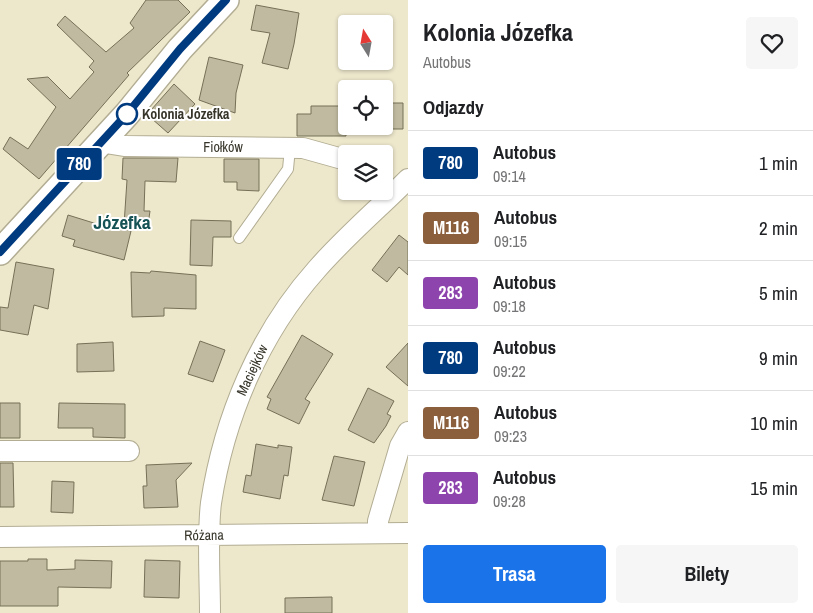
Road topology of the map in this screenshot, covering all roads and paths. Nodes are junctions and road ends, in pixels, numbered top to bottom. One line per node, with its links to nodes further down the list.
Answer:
1 (226, 0): 2 (street)
2 (99, 142): 3 (street, Fiołków); 9 (street)
3 (290, 148): 4 (street, Fiołków); 8 (lane)
4 (338, 158)
5 (408, 179): 6 (street, Maciejków)
6 (393, 187)
7 (379, 200): 15 (street, Maciejków)
8 (239, 238)
9 (0, 252)
10 (408, 432): 13 (street)
11 (0, 450): 12 (street)
12 (129, 451)
13 (378, 533): 14 (street, Różana); 15 (street, Różana)
14 (408, 533)
15 (211, 535): 16 (street, Różana); 17 (street, Maciejków)
16 (0, 538)
17 (210, 613)

